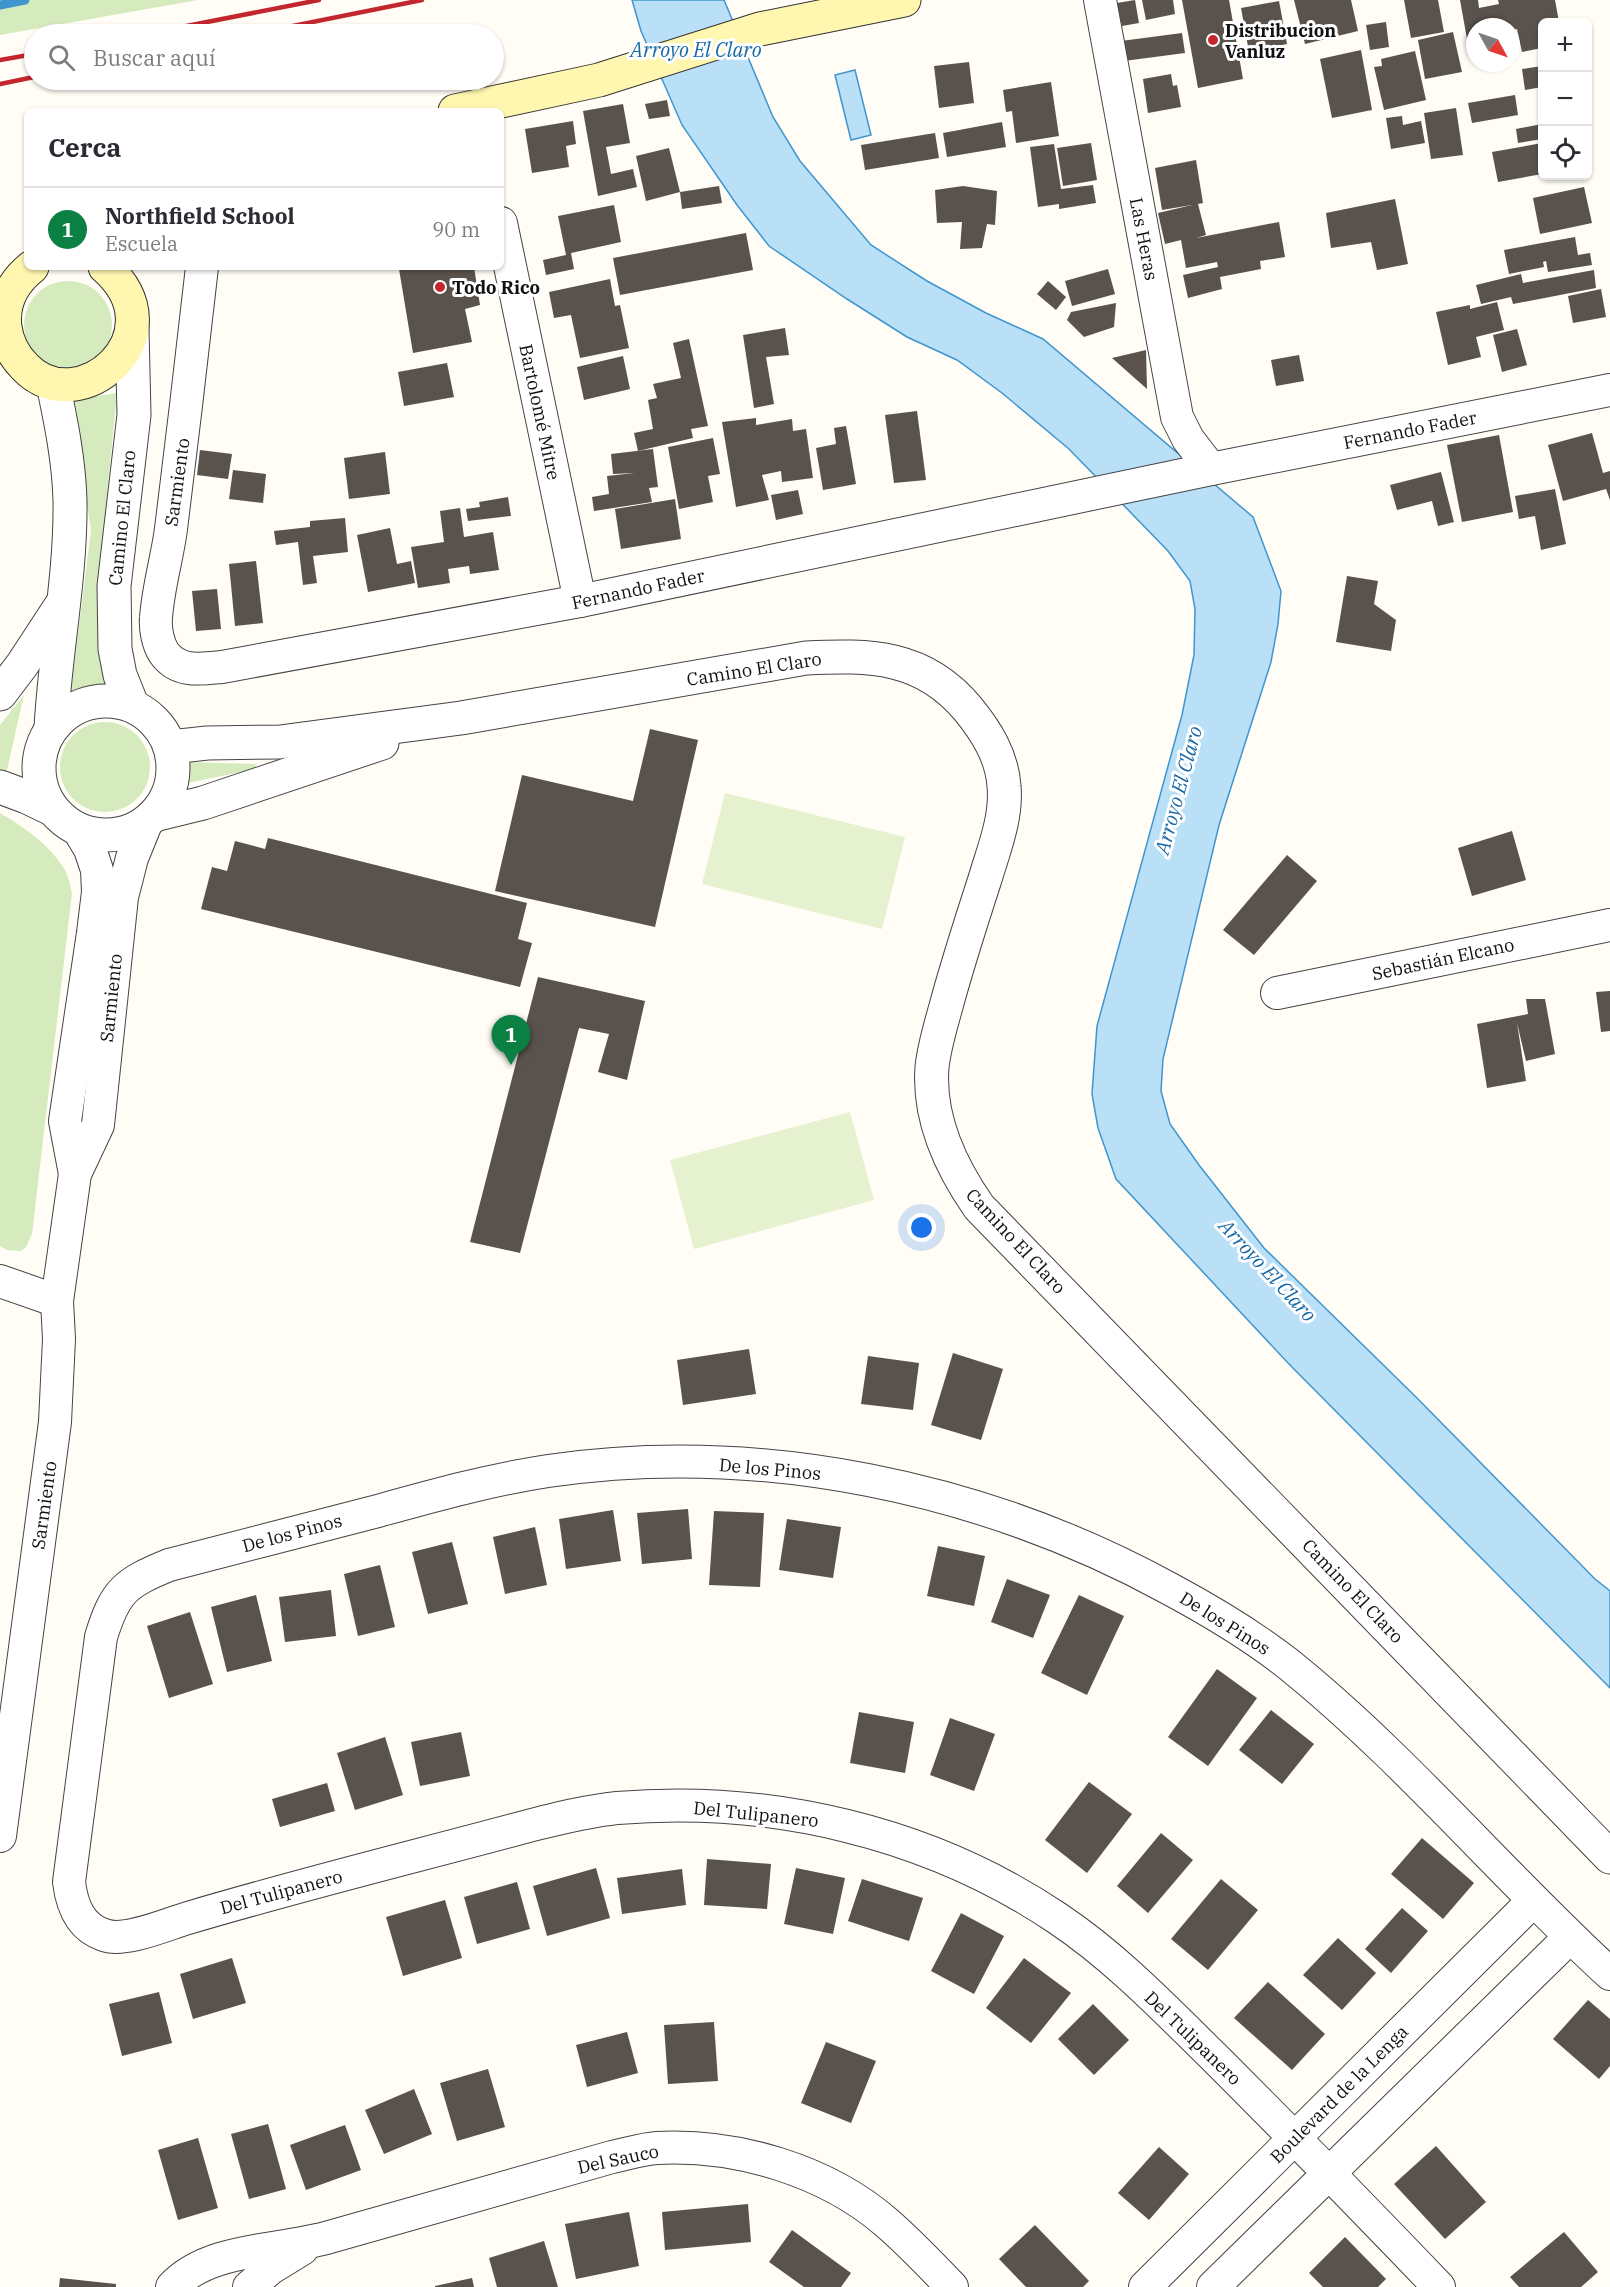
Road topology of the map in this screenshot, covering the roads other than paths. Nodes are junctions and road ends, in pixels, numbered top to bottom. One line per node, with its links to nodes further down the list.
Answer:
1 (904, 0): 3 (main road)
2 (1100, 0): 14 (street, Las Heras)
3 (479, 108)
4 (504, 237): 16 (street, Bartolomé Mitre)
5 (24, 264): 6 (main road)
6 (0, 268)
7 (29, 270): 12 (main road)
8 (108, 270): 10 (main road)
9 (202, 270): 17 (street, Sarmiento)
10 (130, 298): 12 (main road); 19 (street, Camino El Claro)
11 (0, 352): 12 (main road)
12 (41, 377): 15 (street)
13 (1610, 390): 14 (street, Fernando Fader)
14 (1211, 469): 16 (street, Fernando Fader)
15 (64, 601): 18 (street); 21 (street)
16 (580, 601): 17 (street, Fernando Fader)
17 (202, 669)
18 (0, 694)
19 (132, 705): 21 (street); 22 (street)
20 (460, 718): 22 (street, Camino El Claro); 25 (street, Camino El Claro); 33 (street, Camino El Claro)
21 (51, 728): 24 (street)
22 (171, 747): 25 (street)
23 (0, 788): 24 (street)
24 (52, 809): 26 (street)
25 (150, 818): 26 (street); 29 (street, Sarmiento)
26 (78, 829): 29 (street, Sarmiento)
27 (1610, 925): 28 (street, Sebastián Elcano)
28 (1277, 993)
29 (75, 1174): 31 (street, Sarmiento)
30 (0, 1281): 31 (street)
31 (57, 1301): 32 (street, Sarmiento)
32 (0, 1836)
33 (1610, 1857)
34 (1533, 1901): 35 (street, De los Pinos); 36 (street, De los Pinos); 38 (street, Boulevard de la Lenga)
35 (82, 1923): 38 (street, Del Tulipanero)
36 (1570, 1937): 37 (street, De los Pinos); 39 (street)
37 (1610, 1974)
38 (1295, 2138): 39 (street, Del Tulipanero); 44 (street, Boulevard de la Lenga)
39 (1328, 2173): 45 (street); 46 (street, Del Tulipanero)
40 (322, 2239): 41 (street, Del Sauco); 42 (street, Del Sauco); 43 (street, Del Sauco)
41 (172, 2287)
42 (249, 2287)
43 (952, 2287)
44 (1145, 2287)
45 (1213, 2287)
46 (1439, 2287)

